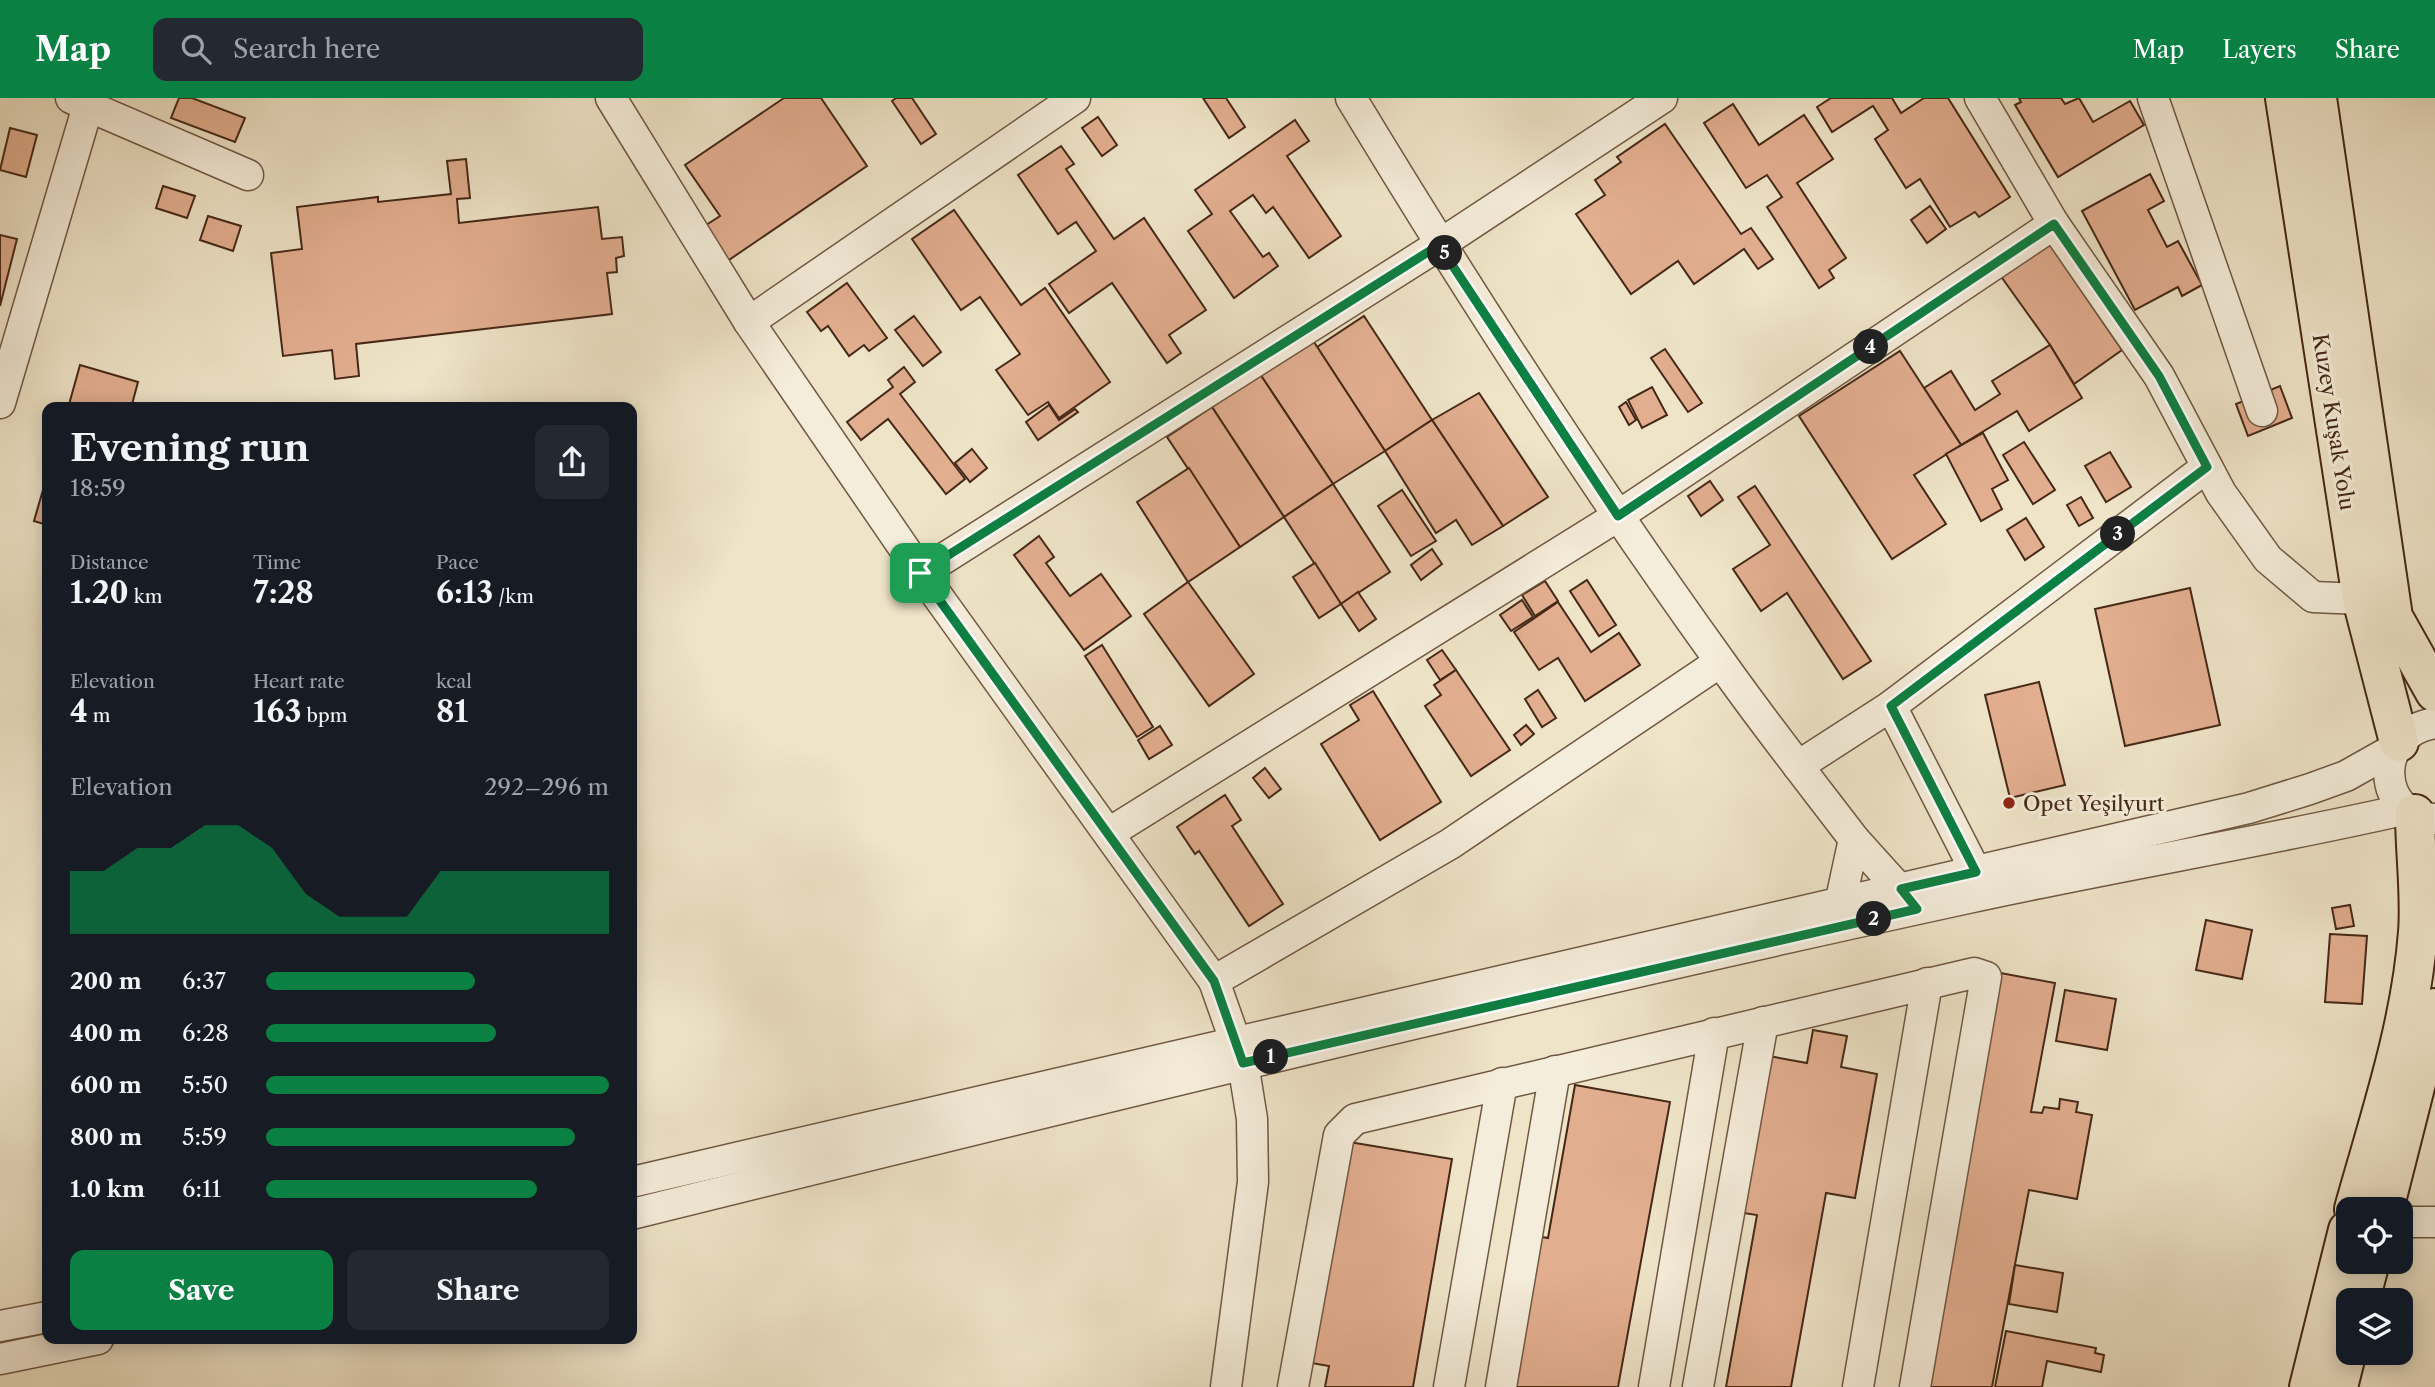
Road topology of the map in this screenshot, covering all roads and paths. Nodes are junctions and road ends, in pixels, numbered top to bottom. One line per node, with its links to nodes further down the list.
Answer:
1 (611, 98): 13 (street)
2 (1074, 98): 13 (street)
3 (1351, 98): 12 (street)
4 (1662, 98): 12 (street)
5 (1980, 98): 11 (street)
6 (2153, 98): 15 (street)
7 (2285, 98): 19 (main road, Kuzey Kuşak Yolu)
8 (2317, 98): 21 (main road, Kuzey Kuşak Yolu)
9 (83, 101): 10 (street); 14 (street)
10 (248, 175)
11 (2054, 224): 16 (street); 17 (street)
12 (1439, 245): 17 (street); 18 (street)
13 (749, 322): 18 (street)
14 (0, 403)
15 (2262, 411)
16 (2207, 467): 19 (street); 22 (street)
17 (1618, 516): 20 (street); 27 (street)
18 (920, 573): 27 (street)
19 (2362, 599): 24 (main road, Kuzey Kuşak Yolu)
20 (1720, 662): 25 (street); 32 (street)
21 (2435, 692)
22 (1891, 706): 25 (street); 29 (street)
23 (2435, 723): 24 (street)
24 (2396, 746): 26 (street); 29 (street)
25 (1798, 766): 28 (street)
26 (2419, 814): 30 (street); 41 (main road)
27 (1108, 833): 32 (street)
28 (1854, 839): 30 (street); 31 (street)
29 (1976, 872): 30 (street)
30 (1909, 899): 31 (street)
31 (1844, 914): 37 (street)
32 (1214, 981): 37 (street)
33 (1927, 983): 35 (street); 58 (street); 59 (street)
34 (2435, 1008): 42 (main road)
35 (1763, 1022): 36 (street); 57 (street)
36 (1714, 1033): 38 (street); 56 (street)
37 (1239, 1053): 40 (street); 43 (street); 52 (street)
38 (1555, 1071): 39 (street); 55 (street)
39 (1502, 1083): 53 (street); 54 (street)
40 (637, 1181)
41 (2357, 1197)
42 (2387, 1197)
43 (637, 1213)
44 (2413, 1222): 45 (street)
45 (2435, 1222)
46 (2337, 1274): 60 (main road)
47 (42, 1318): 48 (street)
48 (0, 1326)
49 (74, 1344): 50 (street)
50 (0, 1359)
51 (2344, 1365): 61 (main road)
52 (1226, 1387)
53 (1293, 1387)
54 (1449, 1387)
55 (1501, 1387)
56 (1654, 1387)
57 (1698, 1387)
58 (1858, 1387)
59 (1915, 1387)
60 (2309, 1387)
61 (2338, 1387)

